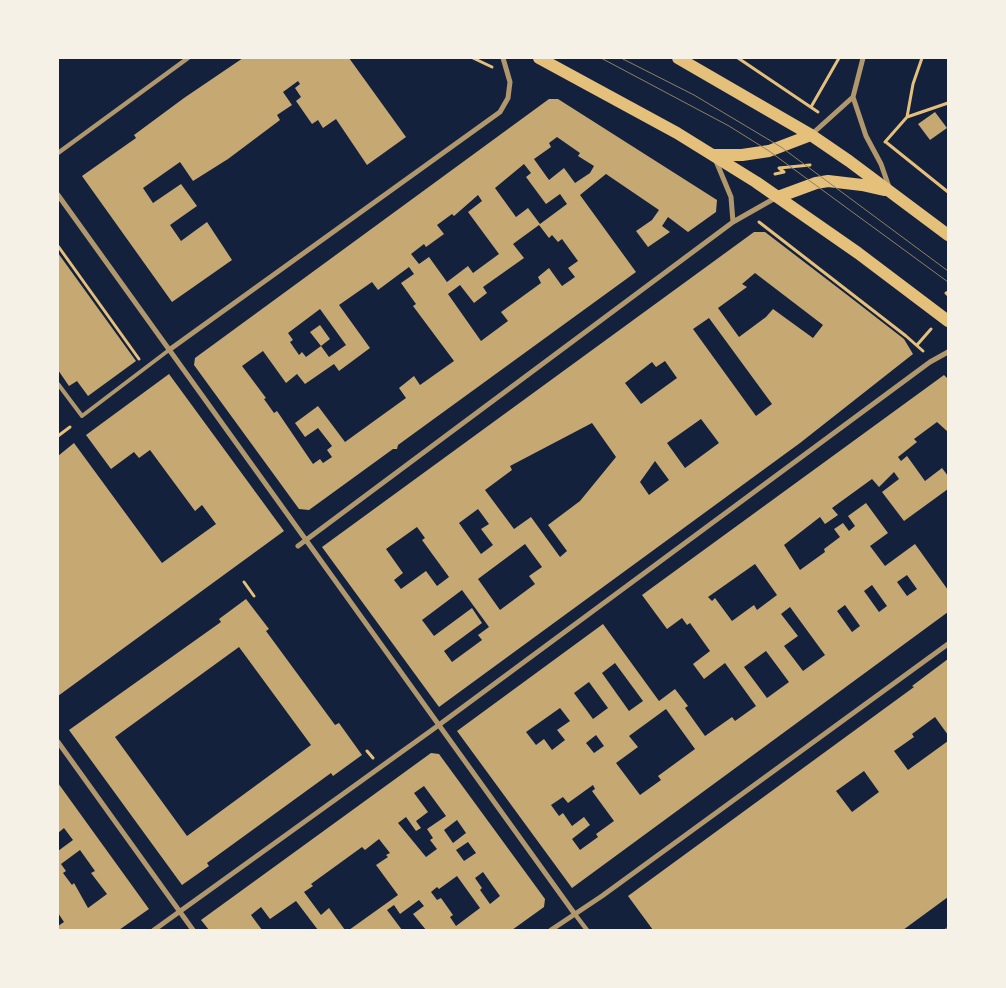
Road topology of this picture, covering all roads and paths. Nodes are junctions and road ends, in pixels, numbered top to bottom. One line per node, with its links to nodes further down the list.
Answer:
1 (188, 58): 13 (street)
2 (503, 58): 26 (street)
3 (540, 58): 14 (main road)
4 (678, 58): 12 (main road)
5 (738, 58): 6 (path)
6 (839, 58)
7 (863, 58): 9 (street)
8 (920, 58): 11 (path)
9 (853, 97): 12 (street); 17 (street)
10 (948, 103): 11 (path)
11 (907, 117): 18 (path)
12 (810, 135): 14 (main road); 17 (main road)
13 (58, 153)
14 (714, 155): 16 (main road); 22 (street)
15 (813, 165): 16 (path)
16 (756, 182): 20 (main road)
17 (891, 192): 20 (main road); 23 (main road)
18 (948, 192)
19 (58, 196): 26 (street)
20 (778, 197): 21 (street); 25 (main road)
21 (751, 210): 22 (street); 28 (path)
22 (733, 222): 33 (street)
23 (948, 235)
24 (58, 246): 29 (path)
25 (948, 321)
26 (169, 350): 29 (lane); 33 (street)
27 (948, 352): 28 (street)
28 (933, 360): 38 (street)
29 (146, 368): 30 (lane)
30 (58, 384)
31 (70, 427): 32 (path)
32 (58, 436)
33 (306, 540): 34 (street); 38 (street)
34 (298, 546)
35 (244, 582): 36 (path)
36 (254, 596)
37 (948, 644): 41 (street)
38 (439, 725): 40 (street); 41 (street)
39 (58, 742): 40 (street)
40 (180, 912): 42 (street); 43 (street)
41 (574, 913): 44 (street); 45 (street)
42 (154, 930)
43 (193, 930)
44 (550, 930)
45 (587, 930)

